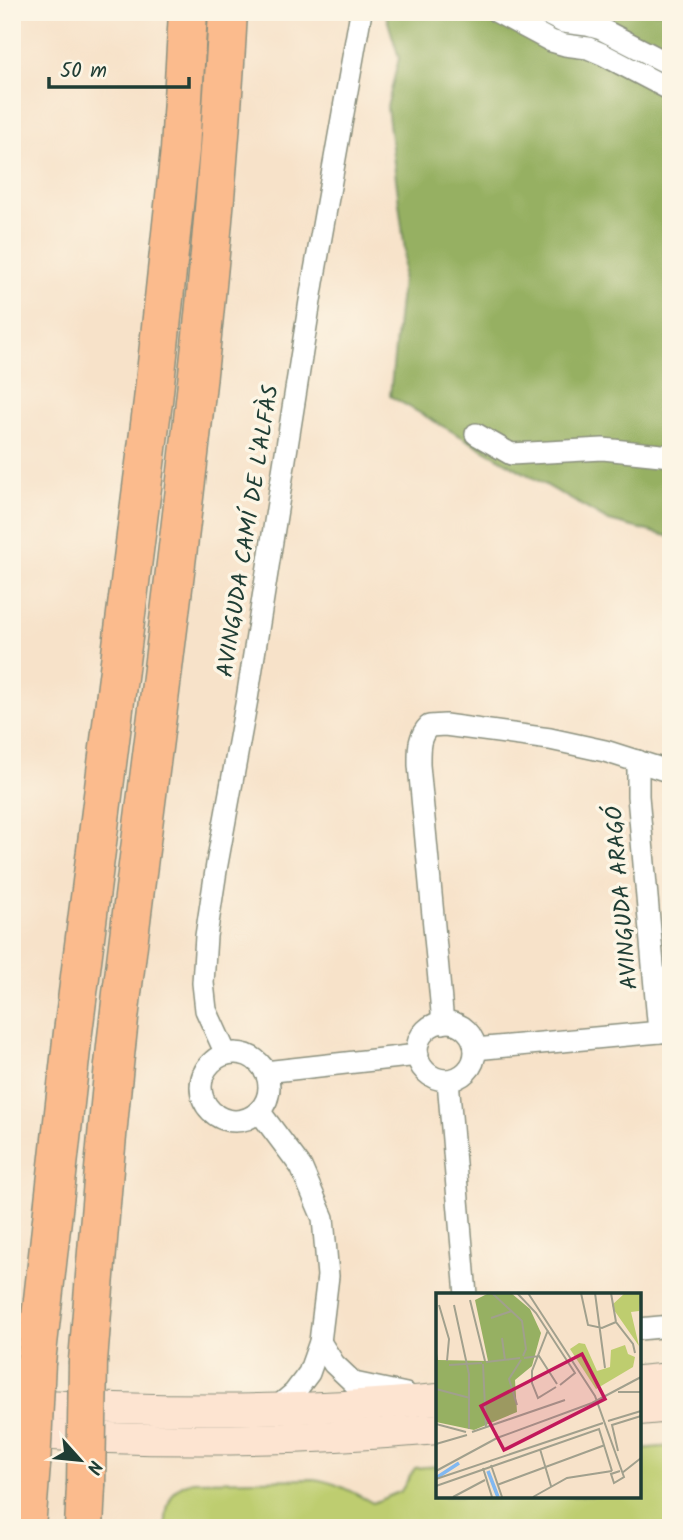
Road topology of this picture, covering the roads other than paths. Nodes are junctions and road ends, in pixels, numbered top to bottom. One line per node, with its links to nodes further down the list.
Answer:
1 (188, 12): 34 (highway, bridge)
2 (228, 12): 35 (highway, bridge)
3 (361, 12): 15 (street, AVINGUDA CAMÍ DE L'ALFÀS)
4 (497, 12): 7 (street)
5 (543, 12): 6 (street)
6 (671, 65)
7 (671, 90)
8 (476, 434): 9 (street)
9 (671, 456)
10 (638, 761): 11 (street); 12 (street); 13 (street, AVINGUDA ARAGÓ)
11 (671, 772)
12 (443, 1023): 14 (street); 16 (street)
13 (665, 1031): 14 (street)
14 (475, 1049): 18 (street)
15 (226, 1054): 17 (street); 19 (street)
16 (418, 1055): 17 (street); 18 (street)
17 (265, 1072): 19 (street)
18 (448, 1080): 20 (street)
19 (259, 1111): 23 (street)
20 (466, 1293)
21 (671, 1326): 22 (street)
22 (641, 1329)
23 (320, 1342): 28 (street); 29 (street)
24 (671, 1378): 25 (main road)
25 (641, 1381)
26 (12, 1404): 28 (main road)
27 (671, 1408): 32 (main road)
28 (275, 1409): 30 (main road)
29 (436, 1409)
30 (436, 1409)
31 (436, 1409): 33 (main road)
32 (641, 1410)
33 (12, 1432)
34 (26, 1523)
35 (84, 1528)

